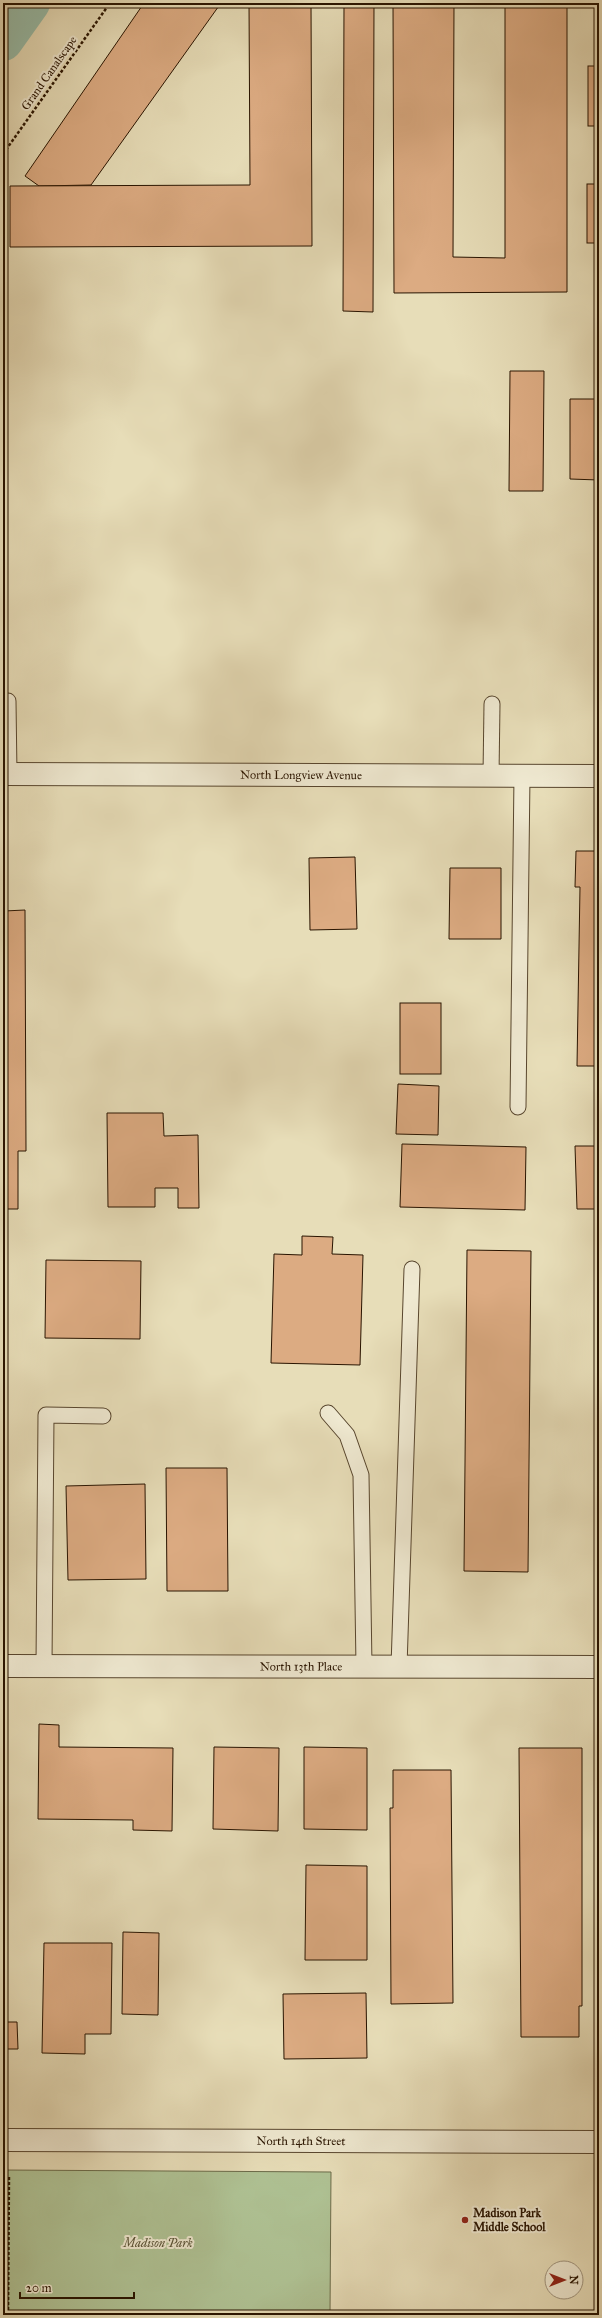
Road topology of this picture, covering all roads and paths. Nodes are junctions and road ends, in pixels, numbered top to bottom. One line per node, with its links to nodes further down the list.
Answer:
1 (110, 3): 2 (path, Grand Canalscape)
2 (3, 154)
3 (8, 701): 5 (lane)
4 (492, 704): 6 (lane)
5 (6, 774): 6 (street, North Longview Avenue)
6 (491, 776): 7 (street, North Longview Avenue)
7 (522, 776): 8 (street, North Longview Avenue); 9 (lane)
8 (599, 776)
9 (518, 1107)
10 (412, 1269): 16 (lane)
11 (328, 1413): 15 (lane)
12 (103, 1416): 14 (lane)
13 (3, 1666): 14 (street, North 13th Place)
14 (44, 1666): 15 (street, North 13th Place)
15 (364, 1666): 16 (street, North 13th Place)
16 (399, 1667): 17 (street, North 13th Place)
17 (599, 1667)
18 (3, 2140): 19 (street, North 14th Street)
19 (599, 2142)
20 (10, 2175): 21 (path)
21 (8, 2315)

